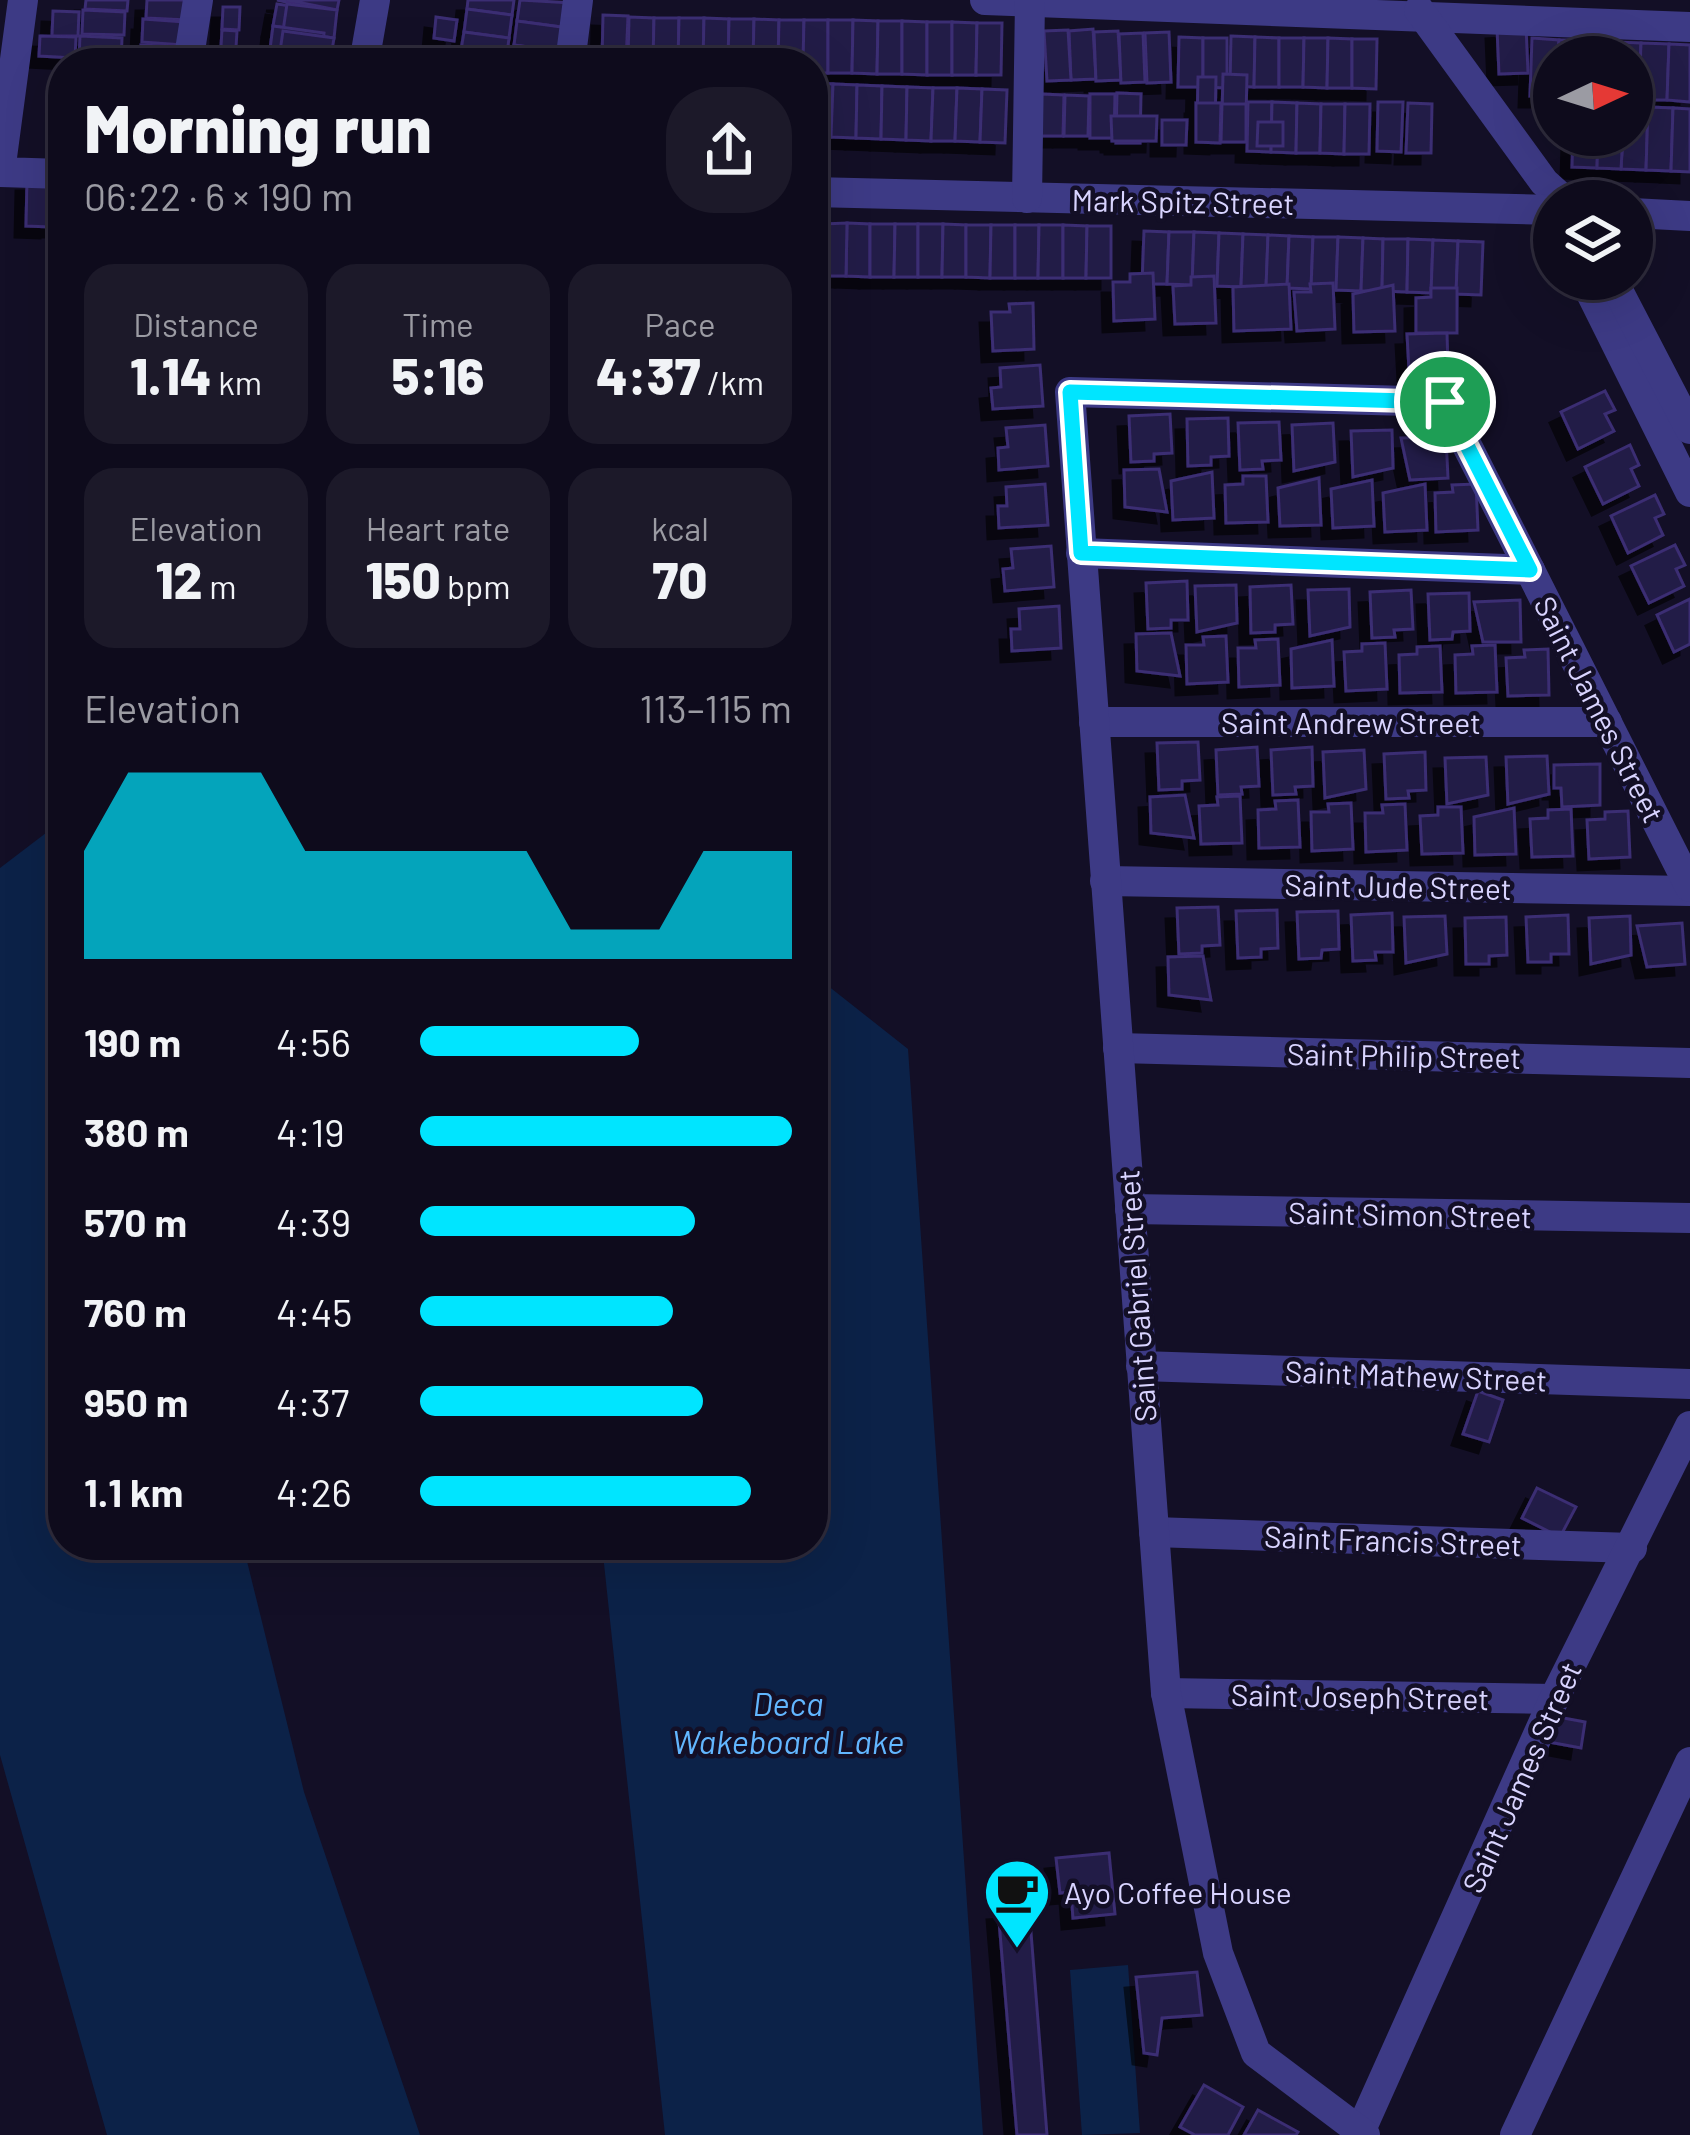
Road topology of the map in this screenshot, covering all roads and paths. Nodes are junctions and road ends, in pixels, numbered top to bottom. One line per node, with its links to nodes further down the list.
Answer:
1 (22, 0): 12 (street)
2 (198, 0): 9 (street)
3 (375, 0): 10 (street)
4 (578, 0): 11 (street)
5 (985, 0): 6 (street)
6 (1030, 1): 7 (street); 16 (street)
7 (1420, 10): 8 (street); 14 (street)
8 (1690, 27)
9 (190, 48)
10 (367, 48)
11 (572, 48)
12 (0, 172): 13 (street)
13 (48, 174)
14 (1537, 180)
15 (828, 192): 16 (street, Mark Spitz Street)
16 (1027, 198): 17 (street, Mark Spitz Street)
17 (1533, 204)
18 (1653, 214): 19 (street)
19 (1690, 216)
20 (1594, 300): 24 (street)
21 (1623, 300): 23 (street)
22 (1445, 402): 25 (street, Saint Gabriel Street); 26 (street, Saint James Street)
23 (1690, 427)
24 (1690, 492)
25 (1081, 553): 26 (street); 27 (street, Saint Gabriel Street)
26 (1530, 570): 28 (street, Saint James Street)
27 (1094, 722): 28 (street, Saint Andrew Street); 29 (street, Saint Gabriel Street)
28 (1607, 722): 30 (street, Saint James Street)
29 (1106, 880): 30 (street, Saint Jude Street); 31 (street, Saint Gabriel Street)
30 (1690, 889)
31 (1118, 1048): 32 (street, Saint Philip Street); 33 (street, Saint Gabriel Street)
32 (1690, 1063)
33 (1130, 1209): 34 (street, Saint Simon Street); 35 (street, Saint Gabriel Street)
34 (1690, 1218)
35 (1142, 1366): 36 (street, Saint Mathew Street); 38 (street, Saint Gabriel Street)
36 (1690, 1384)
37 (1690, 1426): 39 (street, Saint James Street)
38 (1154, 1532): 39 (street, Saint Francis Street); 40 (street, Saint Gabriel Street)
39 (1632, 1548): 41 (street, Saint James Street)
40 (1166, 1693): 41 (street, Saint Joseph Street); 43 (street, Saint Gabriel Street)
41 (1553, 1699): 43 (street, Saint James Street)
42 (1690, 1762): 44 (street)
43 (1362, 2134)
44 (1515, 2135)

